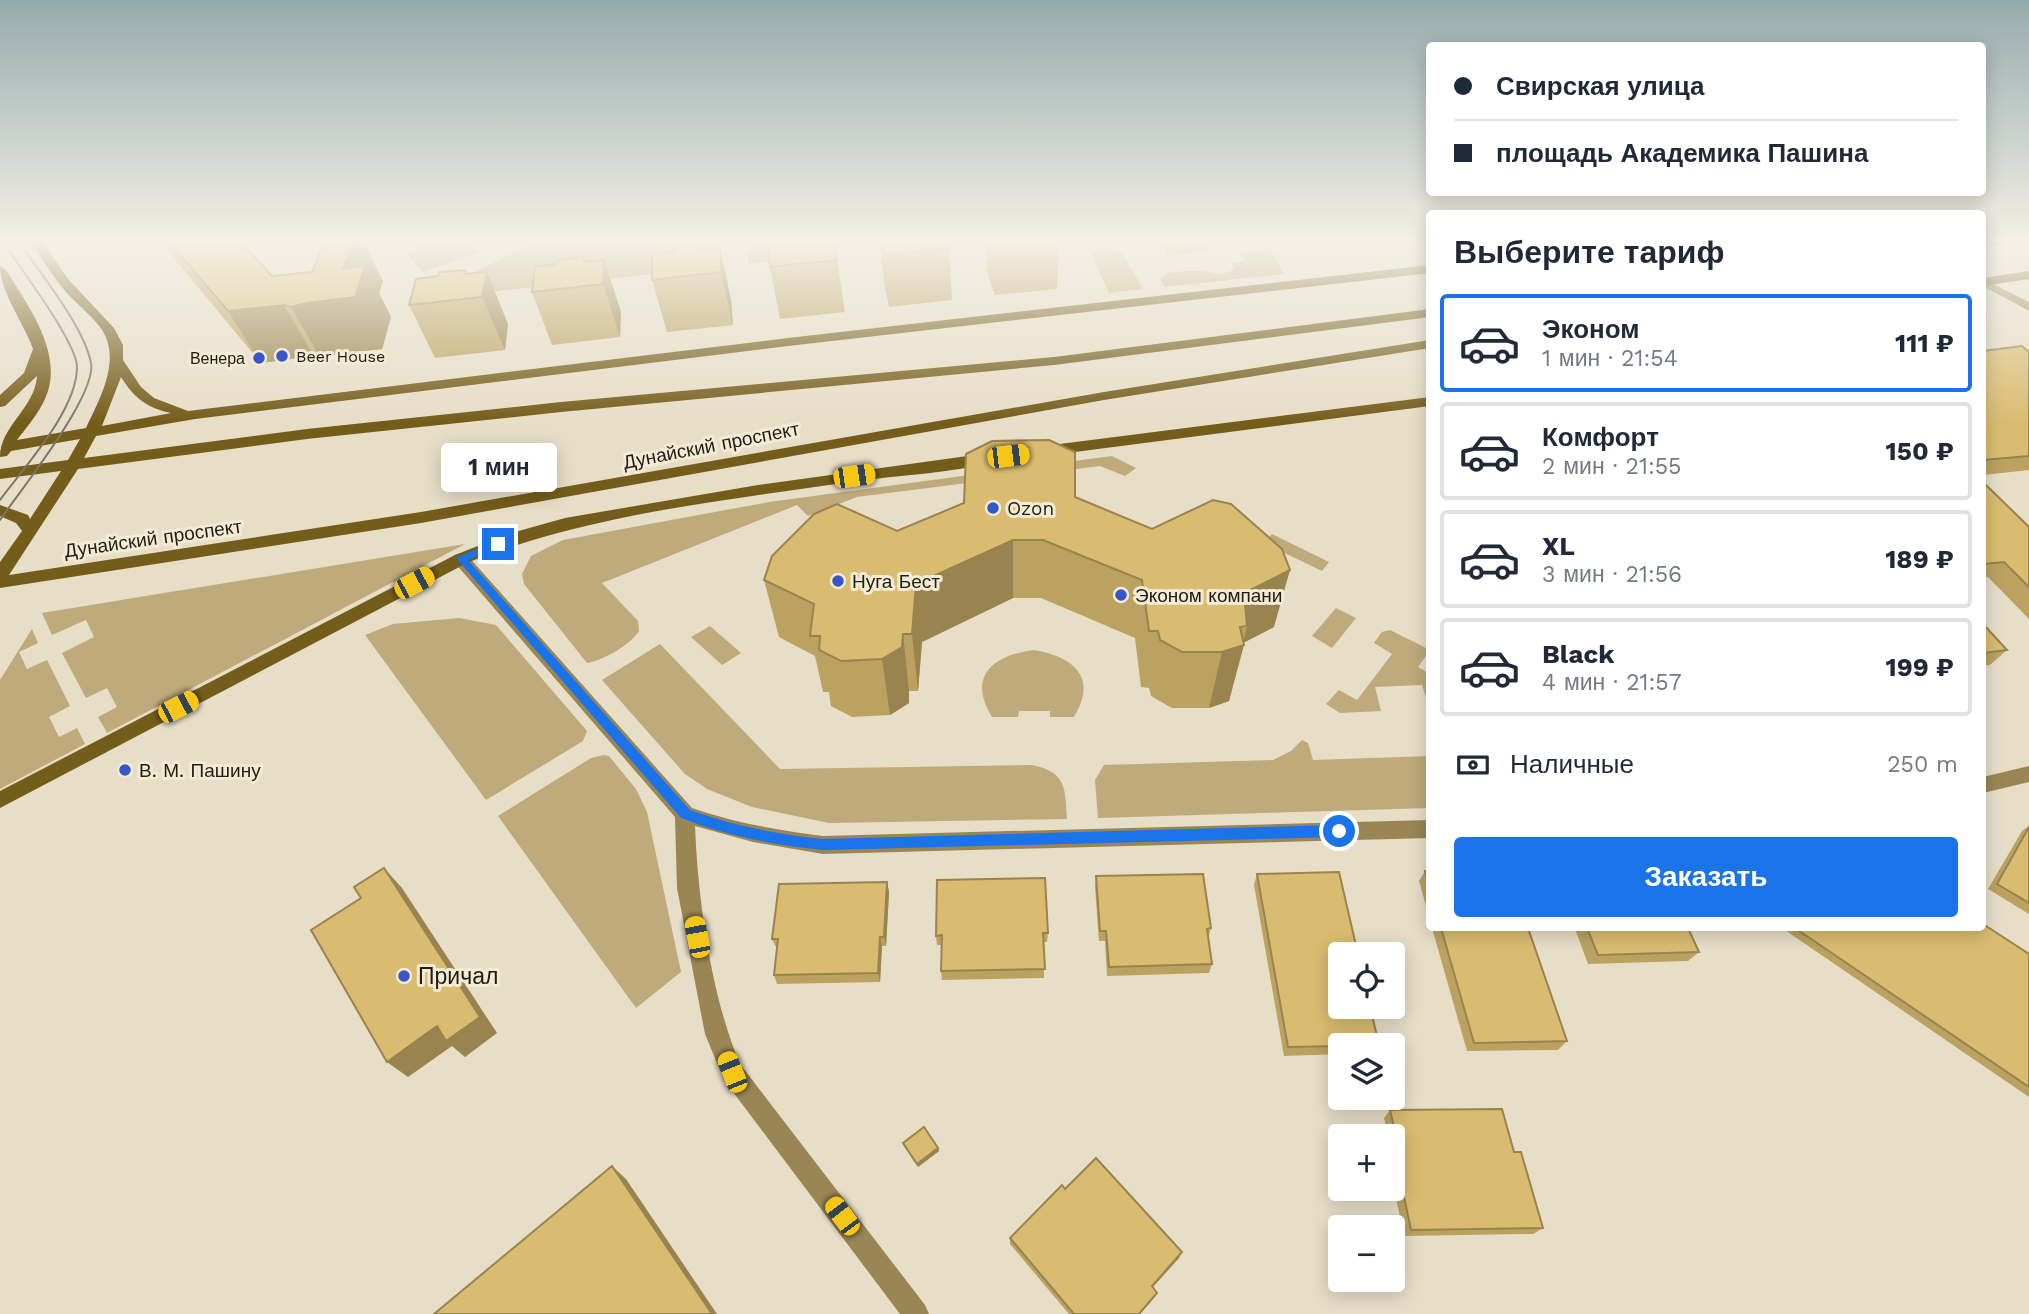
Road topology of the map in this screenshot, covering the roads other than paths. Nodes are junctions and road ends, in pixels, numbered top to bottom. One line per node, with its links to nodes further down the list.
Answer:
1 (16, 300): 6 (main road)
2 (80, 300): 7 (main road)
3 (1160, 300): 10 (main road)
4 (1426, 314): 15 (main road)
5 (1426, 345): 20 (main road, Дунайский проспект)
6 (41, 347): 9 (main road); 12 (main road)
7 (118, 362): 10 (main road); 11 (main road)
8 (1426, 402): 13 (main road)
9 (0, 403)
10 (195, 414): 11 (main road)
11 (92, 430): 12 (main road); 17 (main road)
12 (2, 451)
13 (1030, 453)
14 (1002, 456): 18 (main road)
15 (0, 474)
16 (0, 510): 17 (main road)
17 (30, 530): 19 (main road)
18 (461, 558): 23 (main road); 24 (street)
19 (0, 575)
20 (0, 582)
21 (2029, 774): 22 (street)
22 (1986, 784)
23 (0, 800)
24 (685, 814): 25 (street); 26 (street)
25 (1426, 829)
26 (916, 1314)

